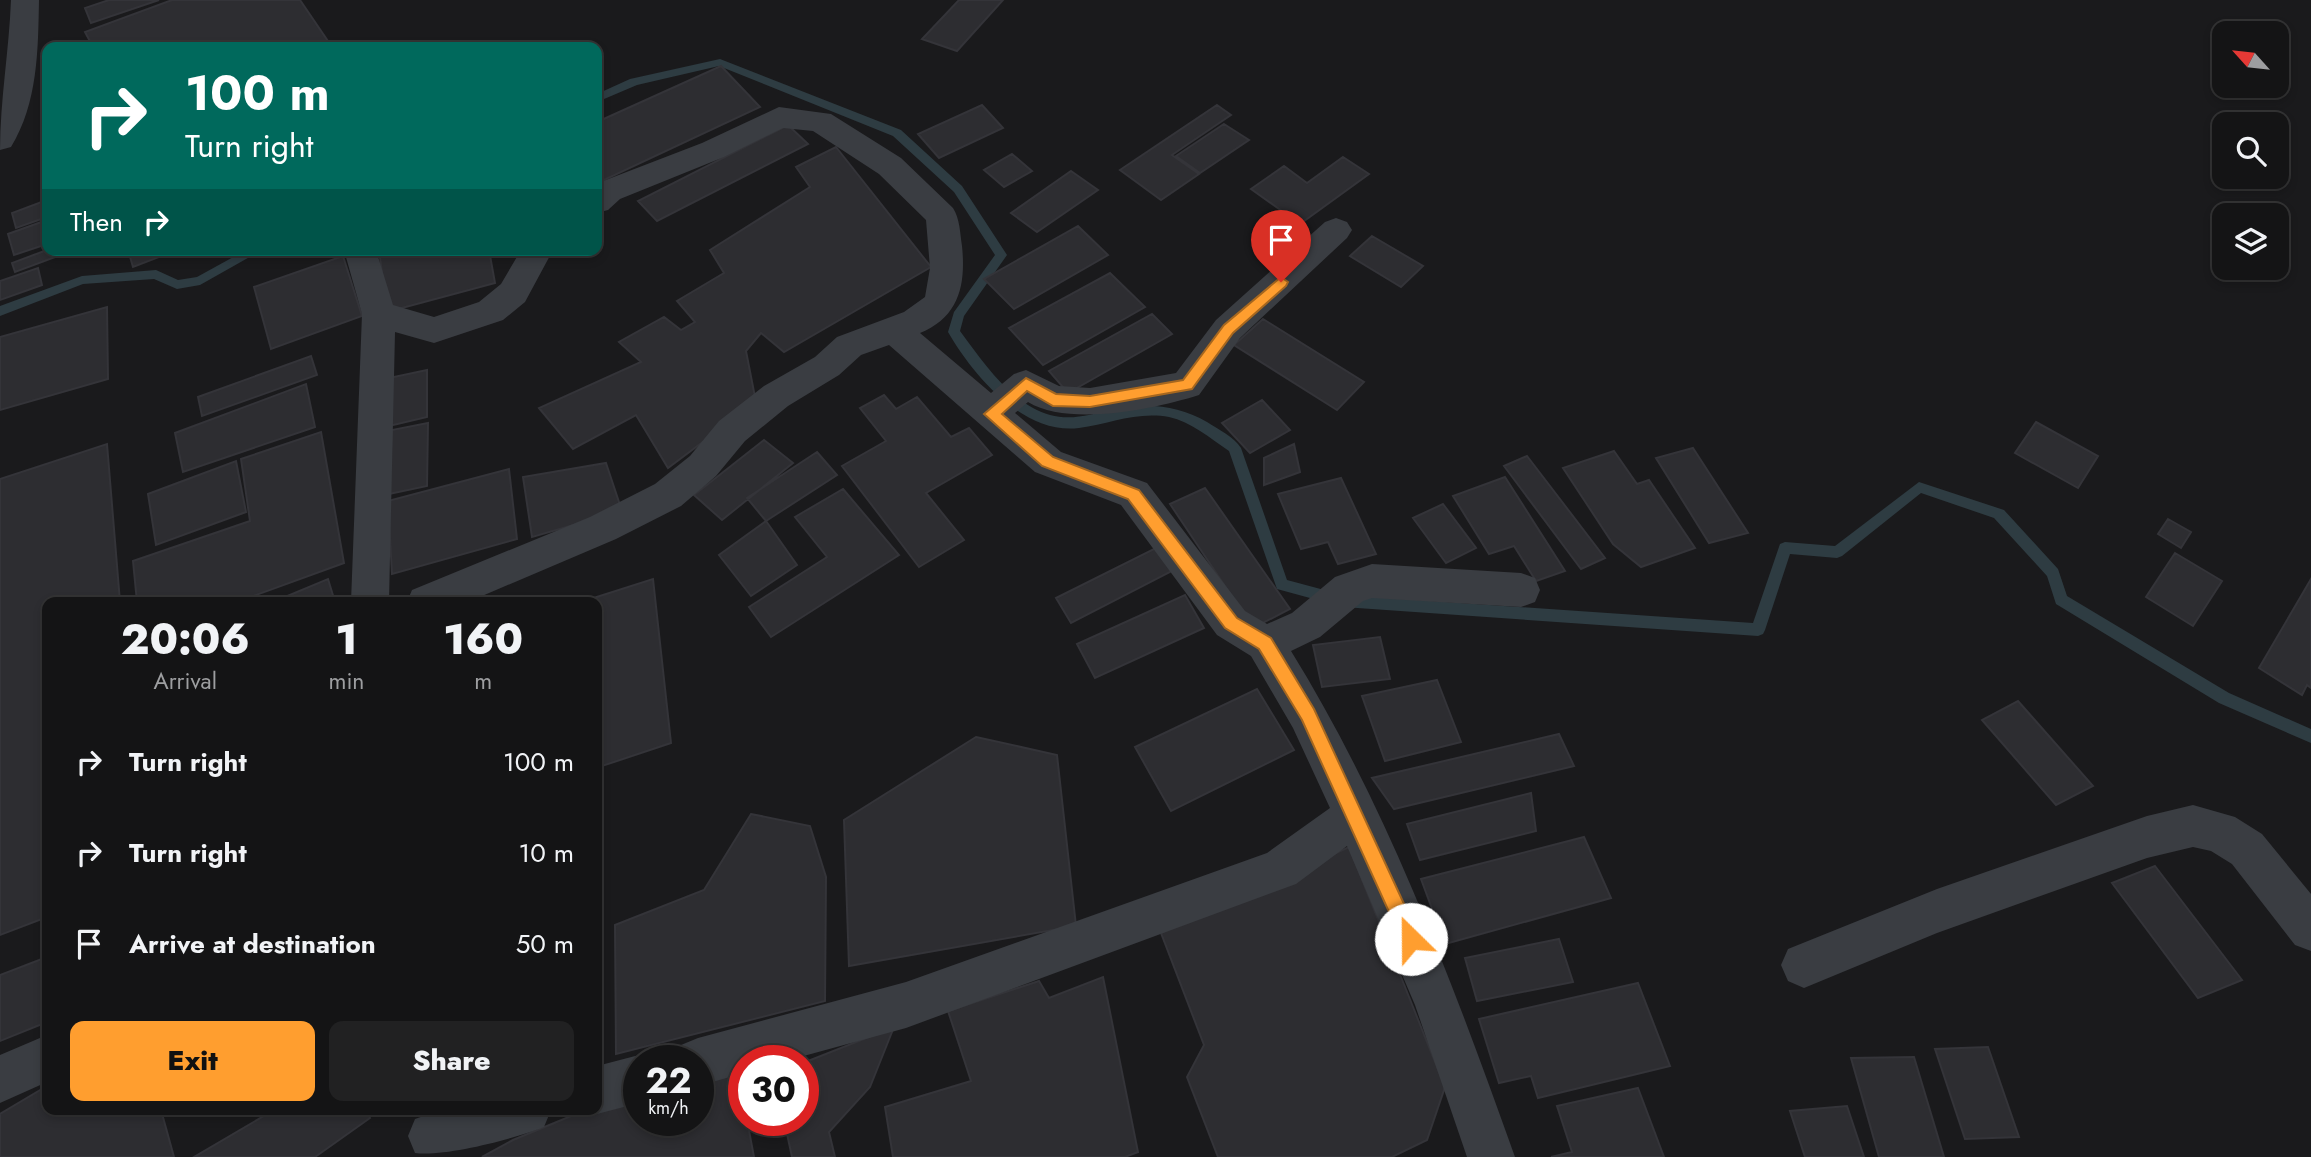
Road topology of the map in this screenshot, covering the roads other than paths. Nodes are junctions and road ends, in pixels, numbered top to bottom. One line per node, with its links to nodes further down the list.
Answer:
1 (25, 0): 2 (street)
2 (0, 140)
3 (602, 198): 8 (street)
4 (1336, 230): 9 (street)
5 (362, 256): 7 (street)
6 (534, 256): 7 (street)
7 (379, 314): 11 (street)
8 (894, 330): 9 (street); 12 (street)
9 (992, 414): 13 (street)
10 (1521, 590): 13 (street)
11 (370, 597)
12 (438, 597)
13 (1265, 643): 14 (street)
14 (1353, 816): 17 (street); 24 (street)
15 (2311, 929): 16 (street)
16 (1804, 965)
17 (714, 1058)
18 (42, 1060): 19 (street)
19 (0, 1079)
20 (623, 1083): 21 (street)
21 (602, 1089)
22 (507, 1115): 23 (street)
23 (431, 1134)
24 (1491, 1157)

